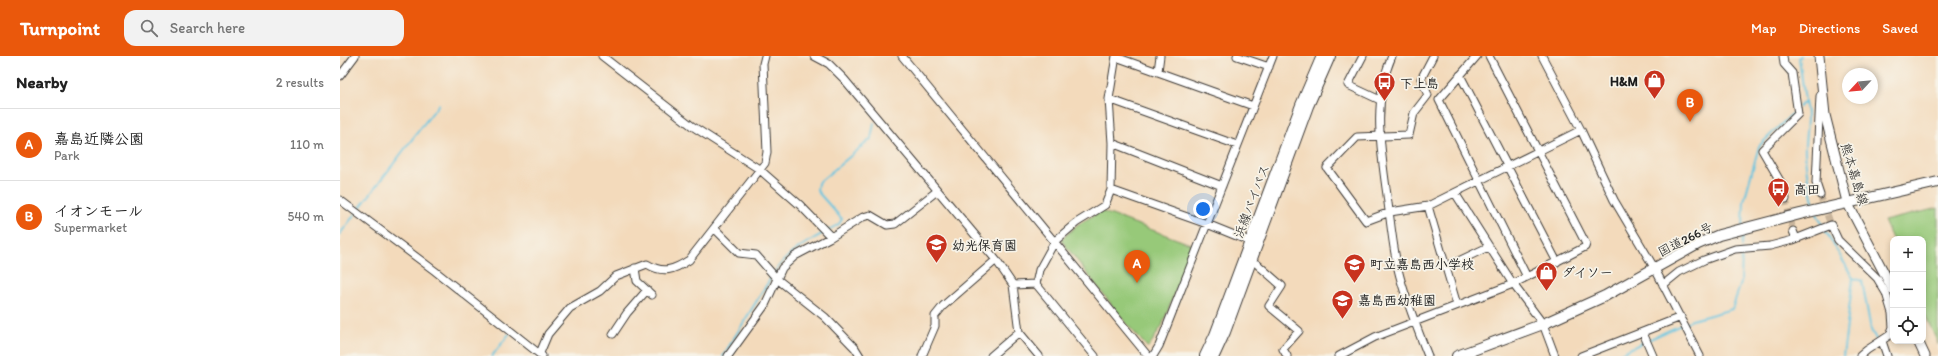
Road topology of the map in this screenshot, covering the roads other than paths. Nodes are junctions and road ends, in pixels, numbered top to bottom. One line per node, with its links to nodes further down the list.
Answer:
1 (355, 56): 23 (street)
2 (602, 56): 34 (street)
3 (765, 56): 34 (street)
4 (814, 56): 39 (street)
5 (902, 56): 52 (street)
6 (1116, 56): 21 (street); 25 (street)
7 (1160, 56): 21 (street)
8 (1237, 56): 20 (street)
9 (1274, 56): 20 (street)
10 (1322, 56): 53 (highway, 浜線バイパス)
11 (1330, 56): 53 (highway, 浜線バイパス)
12 (1363, 56): 26 (street)
13 (1392, 56): 26 (street)
14 (1433, 56): 29 (street)
15 (1477, 56): 22 (street)
16 (1489, 56): 32 (street)
17 (1542, 56): 28 (street)
18 (1783, 56): 42 (street)
19 (1819, 56): 24 (main road, 熊本嘉島線)
20 (1269, 67): 27 (street)
21 (1158, 72): 27 (street)
22 (1460, 75): 33 (street); 35 (street)
23 (340, 76)
24 (1820, 82): 41 (street); 44 (main road, 熊本嘉島線)
25 (1109, 99): 30 (street); 31 (street)
26 (1380, 100): 29 (street)
27 (1253, 106): 31 (street)
28 (1581, 130): 32 (street); 60 (street)
29 (1380, 137): 46 (street); 46 (street)
30 (1112, 143): 37 (street); 38 (street)
31 (1238, 145): 37 (street)
32 (1538, 152): 33 (street); 56 (street)
33 (1508, 167): 35 (street); 56 (street)
34 (759, 169): 48 (street); 50 (street)
35 (1479, 181): 40 (street); 61 (street)
36 (1938, 182): 44 (highway, 国道266号)
37 (1222, 186): 47 (street)
38 (1111, 190): 47 (street); 52 (street)
39 (937, 191): 50 (street); 55 (street)
40 (1455, 193): 45 (street); 54 (street)
41 (1820, 195)
42 (1786, 199)
43 (340, 200): 77 (street)
44 (1847, 202): 60 (highway, 国道266号); 65 (main road, 熊本嘉島線)
45 (1428, 206): 46 (street); 58 (street)
46 (1390, 212): 70 (street)
47 (1207, 224): 53 (street); 85 (street)
48 (714, 228): 59 (street); 62 (street)
49 (1794, 231): 51 (street)
50 (831, 237): 62 (street)
51 (1793, 240): 67 (street); 75 (street)
52 (1055, 241): 63 (street); 84 (street)
53 (1254, 243): 86 (highway, 浜線バイパス); 87 (highway, 浜線バイパス)
54 (1488, 247): 58 (street); 64 (street)
55 (996, 260): 66 (street); 80 (street)
56 (1557, 262): 61 (street)
57 (1257, 264): 88 (street)
58 (1446, 267): 68 (street)
59 (635, 268): 74 (street); 77 (street)
60 (1655, 269): 67 (street); 71 (highway, 国道266号)
61 (1527, 277): 64 (street)
62 (777, 278): 78 (street); 79 (street)
63 (1036, 284): 66 (street); 83 (street)
64 (1513, 284): 68 (street); 71 (street)
65 (1890, 284)
66 (1013, 285): 72 (street)
67 (1663, 285): 69 (street)
68 (1457, 305): 70 (street)
69 (1681, 317): 73 (street); 95 (street)
70 (1414, 321): 89 (street); 90 (street)
71 (1542, 324): 91 (highway, 国道266号); 92 (street)
72 (1019, 332): 81 (street); 82 (street)
73 (1643, 333): 93 (street); 94 (street)
74 (613, 334)
75 (1882, 341): 96 (street); 97 (street)
76 (1919, 344): 98 (main road)
77 (541, 355)
78 (728, 356)
79 (860, 356)
80 (922, 356)
81 (990, 356)
82 (1039, 356)
83 (1094, 356)
84 (1148, 356)
85 (1153, 356)
86 (1206, 356)
87 (1214, 356)
88 (1287, 356)
89 (1339, 356)
90 (1428, 356)
91 (1457, 356)
92 (1555, 356)
93 (1581, 356)
94 (1653, 356)
95 (1700, 356)
96 (1860, 356)
97 (1886, 356)
98 (1924, 356)

